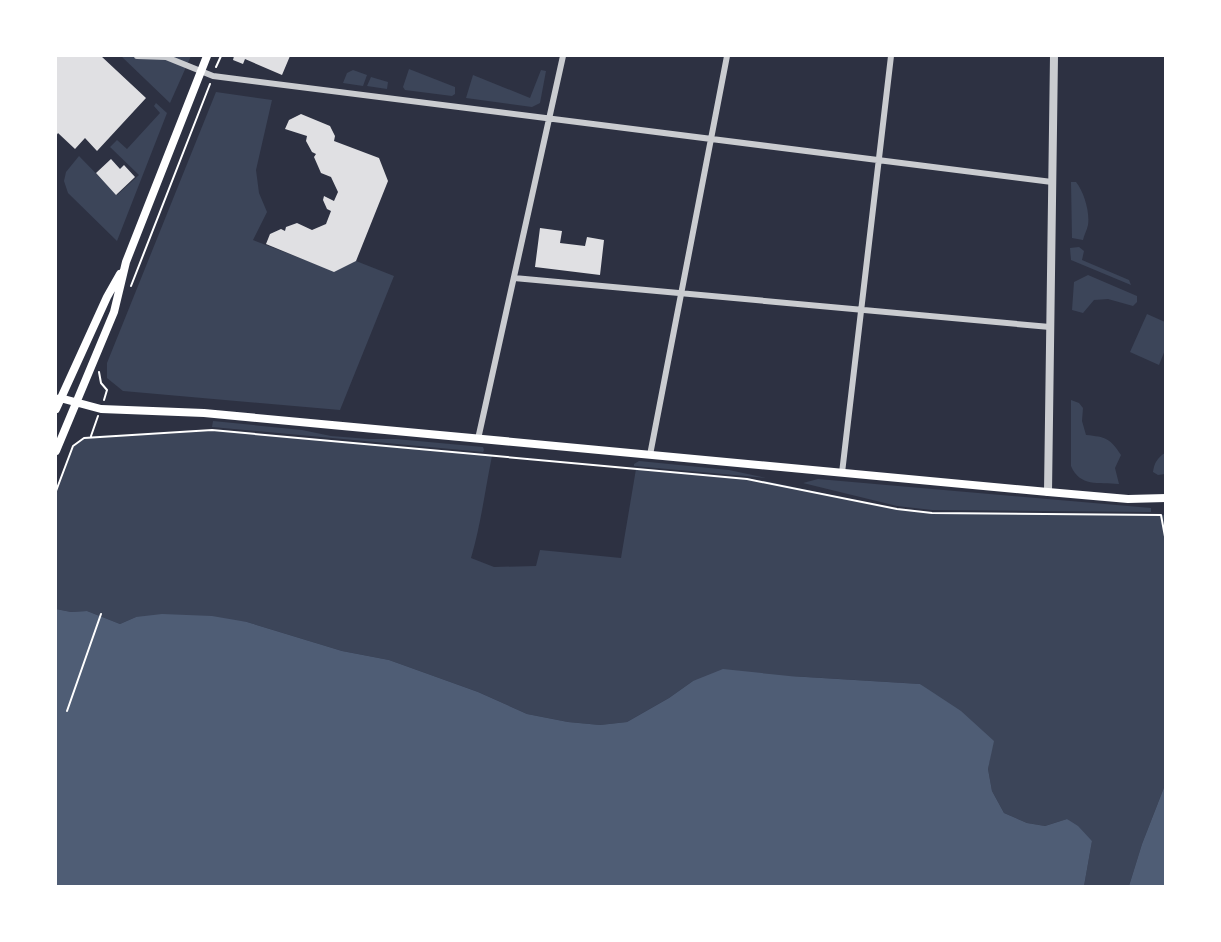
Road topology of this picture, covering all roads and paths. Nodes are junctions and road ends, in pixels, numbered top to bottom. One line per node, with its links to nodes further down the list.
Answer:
1 (137, 56): 8 (street)
2 (207, 56): 8 (main road)
3 (220, 56): 9 (path)
4 (563, 56): 10 (street)
5 (727, 56): 11 (street)
6 (891, 56): 12 (street)
7 (1054, 56): 13 (street)
8 (200, 72): 9 (street); 14 (main road)
9 (213, 76): 10 (street); 16 (path)
10 (549, 119): 11 (street); 15 (street)
11 (711, 138): 12 (street); 17 (street)
12 (879, 160): 13 (street); 18 (street)
13 (1052, 182): 19 (street)
14 (125, 266): 21 (main road); 22 (main road)
15 (514, 278): 17 (street); 26 (street)
16 (131, 286)
17 (681, 293): 18 (street); 28 (street)
18 (861, 310): 19 (street); 29 (street)
19 (1050, 327): 31 (street)
20 (101, 363): 23 (path)
21 (58, 398): 22 (main road); 24 (main road)
22 (76, 402): 23 (main road); 27 (main road)
23 (101, 409): 25 (path); 26 (main road)
24 (56, 410)
25 (91, 436): 30 (path); 33 (path)
26 (478, 439): 28 (main road)
27 (56, 451)
28 (650, 455): 29 (main road)
29 (842, 473): 31 (main road)
30 (56, 491)
31 (1048, 492): 32 (main road)
32 (1166, 498)
33 (1166, 542)
34 (101, 614): 35 (path)
35 (67, 711)

